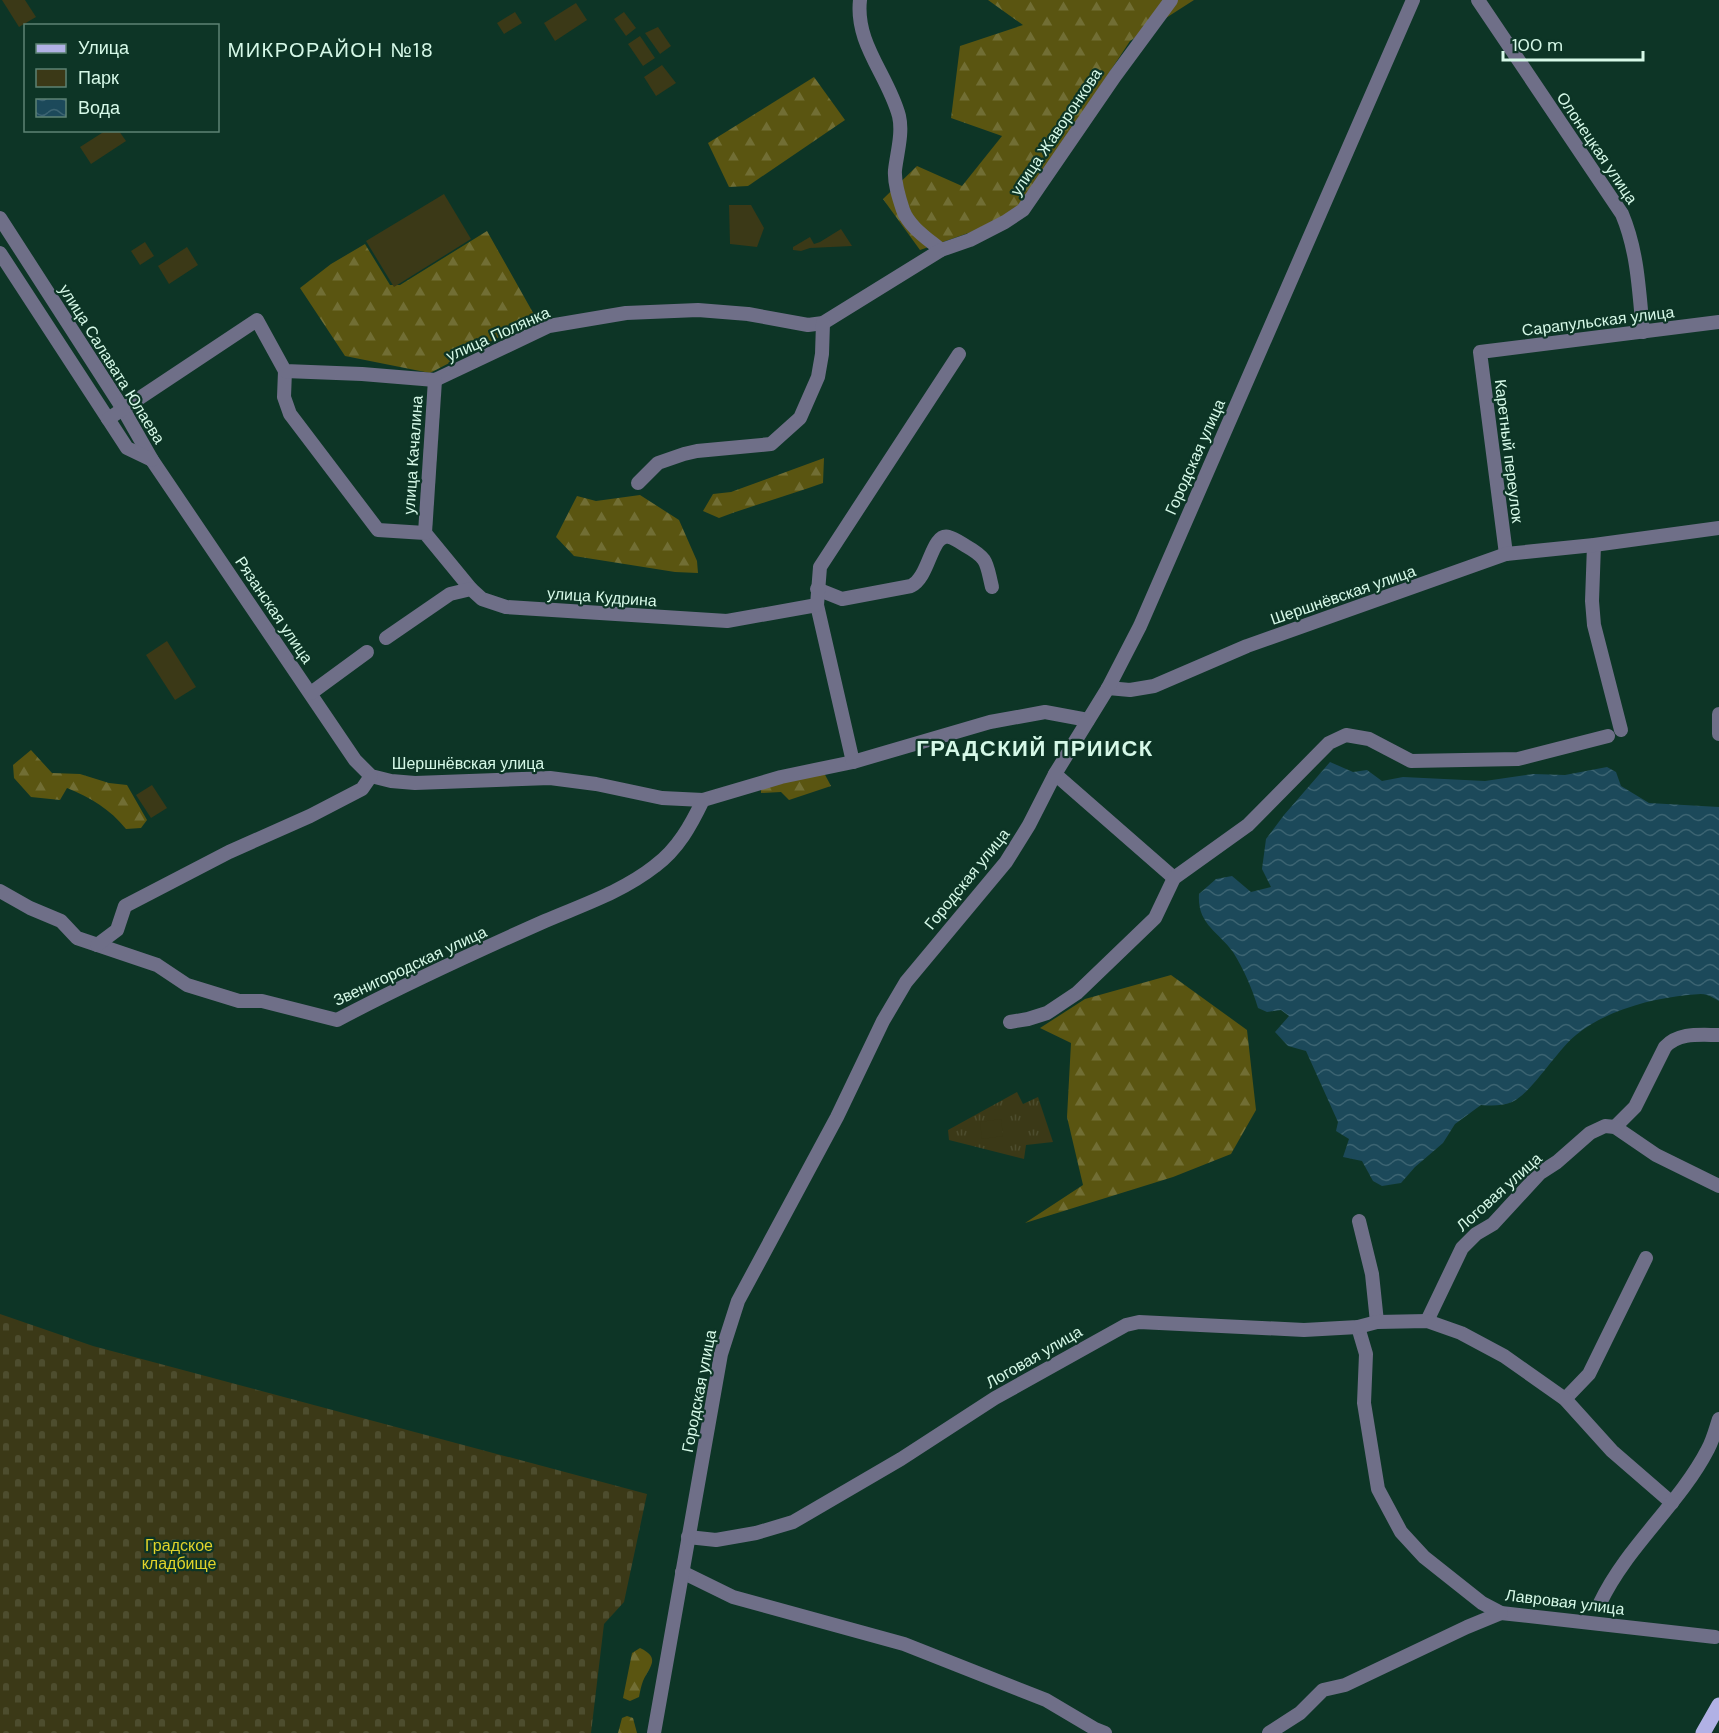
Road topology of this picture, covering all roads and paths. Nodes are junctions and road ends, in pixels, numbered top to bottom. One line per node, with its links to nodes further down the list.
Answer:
1 (860, 0): 6 (street)
2 (1171, 0): 6 (street, улица Жаворонкова)
3 (1413, 0): 33 (street, Городская улица)
4 (1478, 0): 10 (street, Олонецкая улица)
5 (0, 218): 11 (street, улица Салавата Юлаева)
6 (941, 250): 9 (street)
7 (0, 253): 12 (street, улица Салавата Юлаева)
8 (1719, 322): 10 (street, Сарапульская улица)
9 (823, 324): 16 (street, улица Полянка); 20 (street)
10 (1643, 332): 13 (street, Сарапульская улица)
11 (77, 338): 12 (street); 17 (street, улица Салавата Юлаева)
12 (61, 348): 18 (street, улица Салавата Юлаева)
13 (1480, 352): 24 (street, Каретный переулок)
14 (959, 354): 28 (street)
15 (285, 371): 16 (street, улица Полянка); 17 (street); 22 (street)
16 (435, 380): 22 (street, улица Качалина)
17 (123, 409): 18 (street); 19 (street, улица Салавата Юлаева)
18 (108, 419): 19 (street, улица Салавата Юлаева)
19 (152, 460): 34 (street, Рязанская улица)
20 (638, 483)
21 (1719, 528): 23 (street, Шершнёвская улица)
22 (425, 533): 25 (street)
23 (1594, 545): 24 (street, Шершнёвская улица); 42 (street)
24 (1506, 555): 33 (street, Шершнёвская улица)
25 (458, 573): 27 (street); 29 (street)
26 (992, 587): 28 (street)
27 (471, 589): 29 (street); 30 (street, улица Кудрина)
28 (817, 589): 30 (street)
29 (450, 594): 31 (street)
30 (817, 605): 38 (street)
31 (386, 638)
32 (367, 652): 34 (street)
33 (1108, 688): 36 (street, Городская улица)
34 (311, 693): 40 (street, Рязанская улица)
35 (1719, 714): 37 (street)
36 (1088, 720): 38 (street, Шершнёвская улица); 39 (street, Городская улица)
37 (1719, 734)
38 (853, 762): 41 (street, Шершнёвская улица)
39 (1055, 774): 42 (street); 57 (street, Городская улица)
40 (371, 776): 41 (street, Шершнёвская улица); 44 (street, Шершнёвская улица)
41 (703, 800): 44 (street, Звенигородская улица)
42 (1174, 878): 45 (street)
43 (0, 891): 44 (street, Звенигородская улица)
44 (97, 945)
45 (1010, 1022)
46 (1719, 1035): 47 (street)
47 (1615, 1127): 48 (street); 51 (street, Логовая улица)
48 (1719, 1186)
49 (1359, 1221): 52 (street)
50 (1646, 1258): 54 (street)
51 (1427, 1321): 52 (street, Логовая улица); 54 (street, Логовая улица)
52 (1377, 1322): 53 (street, Логовая улица)
53 (1359, 1327): 57 (street, Логовая улица); 60 (street, Лавровая улица)
54 (1565, 1399): 56 (street, Логовая улица)
55 (1719, 1419): 56 (street)
56 (1672, 1503): 59 (street)
57 (688, 1537): 58 (street, Городская улица)
58 (682, 1572): 63 (street, Городская улица); 64 (street)
59 (1600, 1603)
60 (1501, 1613): 61 (street, Лавровая улица); 65 (street)
61 (1718, 1639)
62 (1719, 1705): 66 (main road)
63 (654, 1733)
64 (1105, 1733)
65 (1269, 1733)
66 (1703, 1733)

